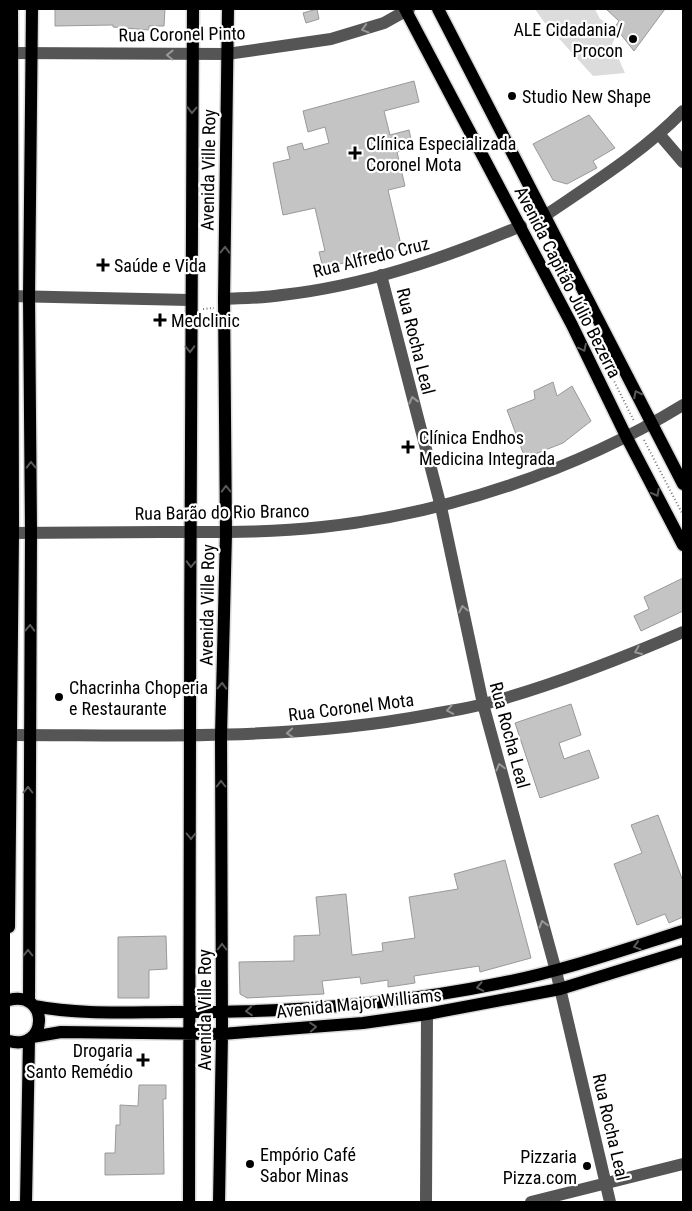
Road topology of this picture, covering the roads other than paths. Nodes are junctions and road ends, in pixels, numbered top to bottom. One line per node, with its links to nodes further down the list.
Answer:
1 (12, 9): 8 (main road)
2 (32, 9): 7 (main road)
3 (193, 9): 10 (main road, Avenida Ville Roy)
4 (228, 9): 9 (main road, Avenida Ville Roy)
5 (407, 9): 9 (street, Rua Coronel Pinto, one-way to 9); 15 (main road, Avenida Capitão Júlio Bezerra)
6 (438, 9): 14 (main road, Avenida Capitão Júlio Bezerra)
7 (31, 52): 8 (street, Rua Coronel Pinto); 10 (street, Rua Coronel Pinto, one-way to 7); 18 (main road)
8 (10, 53): 17 (main road)
9 (227, 54): 10 (street, Rua Coronel Pinto); 19 (main road, Avenida Ville Roy, one-way to 9)
10 (192, 55): 20 (main road, Avenida Ville Roy, one-way to 20)
11 (683, 111): 12 (street)
12 (658, 134): 13 (street); 14 (street)
13 (683, 162)
14 (546, 215): 22 (main road, Avenida Capitão Júlio Bezerra, one-way to 14)
15 (521, 226): 16 (street, Rua Alfredo Cruz); 23 (main road, Avenida Capitão Júlio Bezerra, one-way to 23)
16 (381, 274): 19 (street, Rua Alfredo Cruz); 25 (street, Rua Rocha Leal, one-way to 16)
17 (11, 296): 18 (street); 28 (main road)
18 (29, 297): 20 (street); 26 (main road, one-way to 18)
19 (225, 303): 29 (main road, Avenida Ville Roy, one-way to 19)
20 (190, 305): 27 (main road, Avenida Ville Roy, one-way to 27)
21 (683, 405): 22 (street, Rua Barão do Rio Branco)
22 (652, 424): 23 (street, Rua Barão do Rio Branco); 24 (main road, Avenida Capitão Júlio Bezerra)
23 (626, 436): 25 (street, Rua Barão do Rio Branco); 30 (main road, Avenida Capitão Júlio Bezerra, one-way to 30)
24 (683, 484)
25 (441, 507): 29 (street, Rua Barão do Rio Branco); 32 (street, Rua Rocha Leal, one-way to 25)
26 (31, 532): 27 (street, Rua Barão do Rio Branco); 28 (street, Rua Barão do Rio Branco); 35 (main road, one-way to 26)
27 (192, 532): 29 (street, Rua Barão do Rio Branco); 33 (main road, Avenida Ville Roy, one-way to 33)
28 (11, 533): 34 (main road)
29 (226, 533): 36 (main road, Avenida Ville Roy, one-way to 29)
30 (683, 545)
31 (683, 632): 32 (street, Rua Coronel Mota, one-way to 32)
32 (483, 704): 36 (street, Rua Coronel Mota, one-way to 36); 40 (street, Rua Rocha Leal, one-way to 32)
33 (192, 734): 35 (street, Rua Coronel Mota); 36 (street, Rua Coronel Mota); 44 (main road, Avenida Ville Roy, one-way to 44)
34 (10, 735): 35 (street, Rua Coronel Mota); 37 (main road)
35 (29, 735): 43 (main road, one-way to 35)
36 (221, 735): 45 (main road, Avenida Ville Roy, one-way to 36)
37 (9, 927)
38 (683, 931): 40 (main road, Avenida Major Williams, one-way to 40)
39 (683, 951): 41 (main road, Avenida Major Williams)
40 (556, 971): 41 (street, Rua Rocha Leal); 45 (main road, Avenida Major Williams, one-way to 45)
41 (560, 989): 46 (main road, Avenida Major Williams); 52 (street, Rua Rocha Leal)
42 (9, 1000): 43 (main road, Avenida Major Williams)
43 (32, 1004): 44 (main road, Avenida Major Williams); 49 (main road)
44 (190, 1012): 45 (main road, Avenida Major Williams); 47 (main road, Avenida Ville Roy)
45 (222, 1013): 48 (main road, Avenida Ville Roy)
46 (427, 1014): 48 (main road, Avenida Major Williams, one-way to 46); 56 (street)
47 (190, 1034): 48 (main road, Avenida Major Williams); 49 (main road, Avenida Major Williams); 54 (main road, Avenida Ville Roy)
48 (222, 1034): 55 (main road, Avenida Ville Roy)
49 (30, 1038): 50 (main road, Avenida Major Williams); 53 (main road)
50 (9, 1041)
51 (683, 1164): 52 (street)
52 (605, 1183): 57 (street); 58 (street, Rua Rocha Leal)
53 (26, 1202)
54 (189, 1202)
55 (219, 1202)
56 (426, 1202)
57 (531, 1202)
58 (610, 1202)

